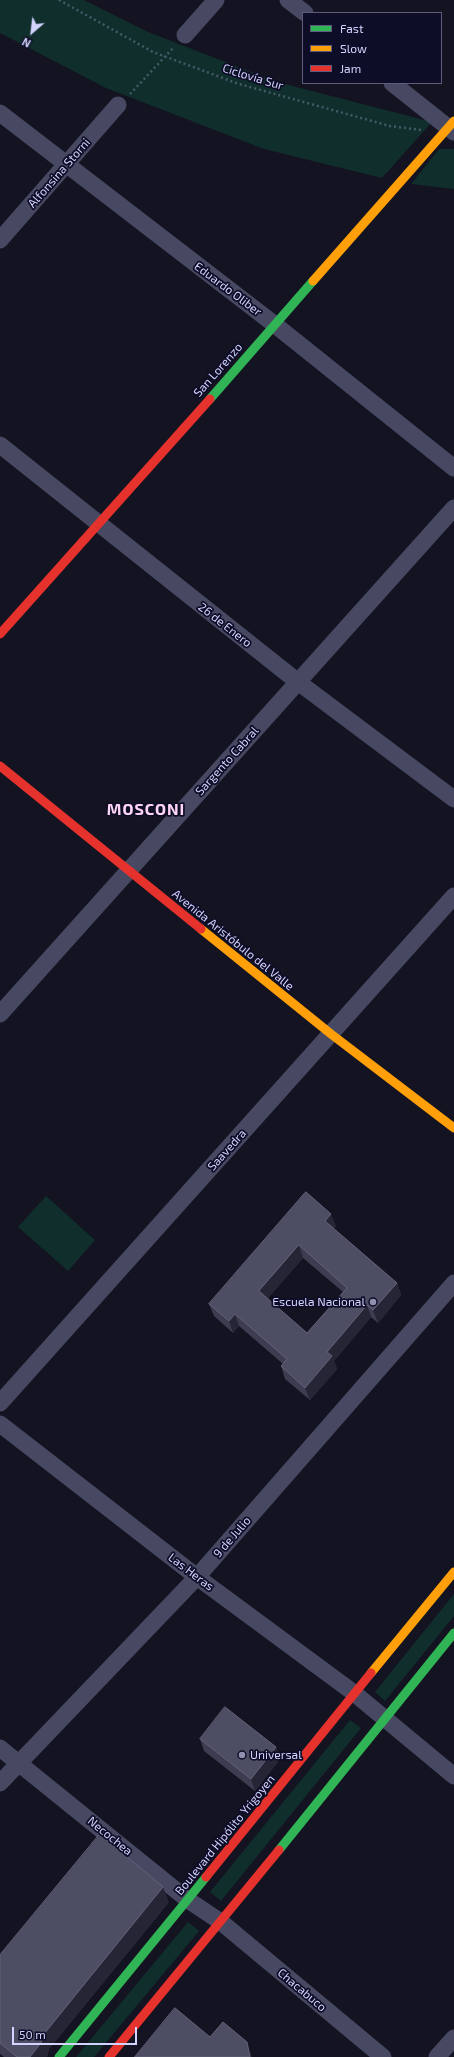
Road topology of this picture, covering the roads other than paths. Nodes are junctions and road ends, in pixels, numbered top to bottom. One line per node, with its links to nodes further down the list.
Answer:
1 (216, 0): 4 (street)
2 (288, 0): 3 (street)
3 (303, 12)
4 (185, 35)
5 (393, 84): 8 (street)
6 (118, 106): 9 (street, Alfonsina Storni)
7 (0, 113): 9 (street, Eduardo Oliber)
8 (449, 129): 11 (street, San Lorenzo)
9 (66, 165): 10 (street, Alfonsina Storni); 11 (street, Eduardo Oliber)
10 (0, 240)
11 (274, 324): 13 (street, Eduardo Oliber); 15 (street, San Lorenzo)
12 (0, 445): 15 (street, 26 de Enero)
13 (454, 468)
14 (454, 508): 17 (street, Sargento Cabral)
15 (99, 525): 16 (street, San Lorenzo); 17 (street, 26 de Enero)
16 (0, 634)
17 (298, 682): 19 (street, 26 de Enero); 20 (street, Sargento Cabral)
18 (0, 766): 20 (street, Avenida Aristóbulo del Valle)
19 (454, 799)
20 (128, 871): 22 (street, Sargento Cabral); 23 (street, Avenida Aristóbulo del Valle)
21 (454, 896): 23 (street, Saavedra)
22 (0, 1014)
23 (331, 1034): 24 (street, Avenida Aristóbulo del Valle); 26 (street, Saavedra)
24 (454, 1128)
25 (454, 1283): 29 (street, 9 de Julio)
26 (0, 1403)
27 (0, 1424): 29 (street, Las Heras)
28 (454, 1572): 31 (street, Boulevard Hipólito Yrigoyen)
29 (197, 1577): 31 (street, Las Heras); 34 (street, 9 de Julio)
30 (454, 1633): 32 (street)
31 (354, 1693): 32 (street, Las Heras); 37 (street, Boulevard Hipólito Yrigoyen)
32 (384, 1719): 35 (street, Las Heras); 38 (street)
33 (0, 1748): 34 (street, Necochea)
34 (19, 1762): 36 (street, 9 de Julio); 37 (street, Necochea)
35 (454, 1776)
36 (0, 1783)
37 (188, 1900): 38 (street, Necochea); 40 (street, Boulevard Hipólito Yrigoyen)
38 (222, 1922): 41 (street); 42 (street, Chacabuco)
39 (454, 2038): 43 (street)
40 (60, 2057)
41 (109, 2057)
42 (383, 2057)
43 (437, 2057)

